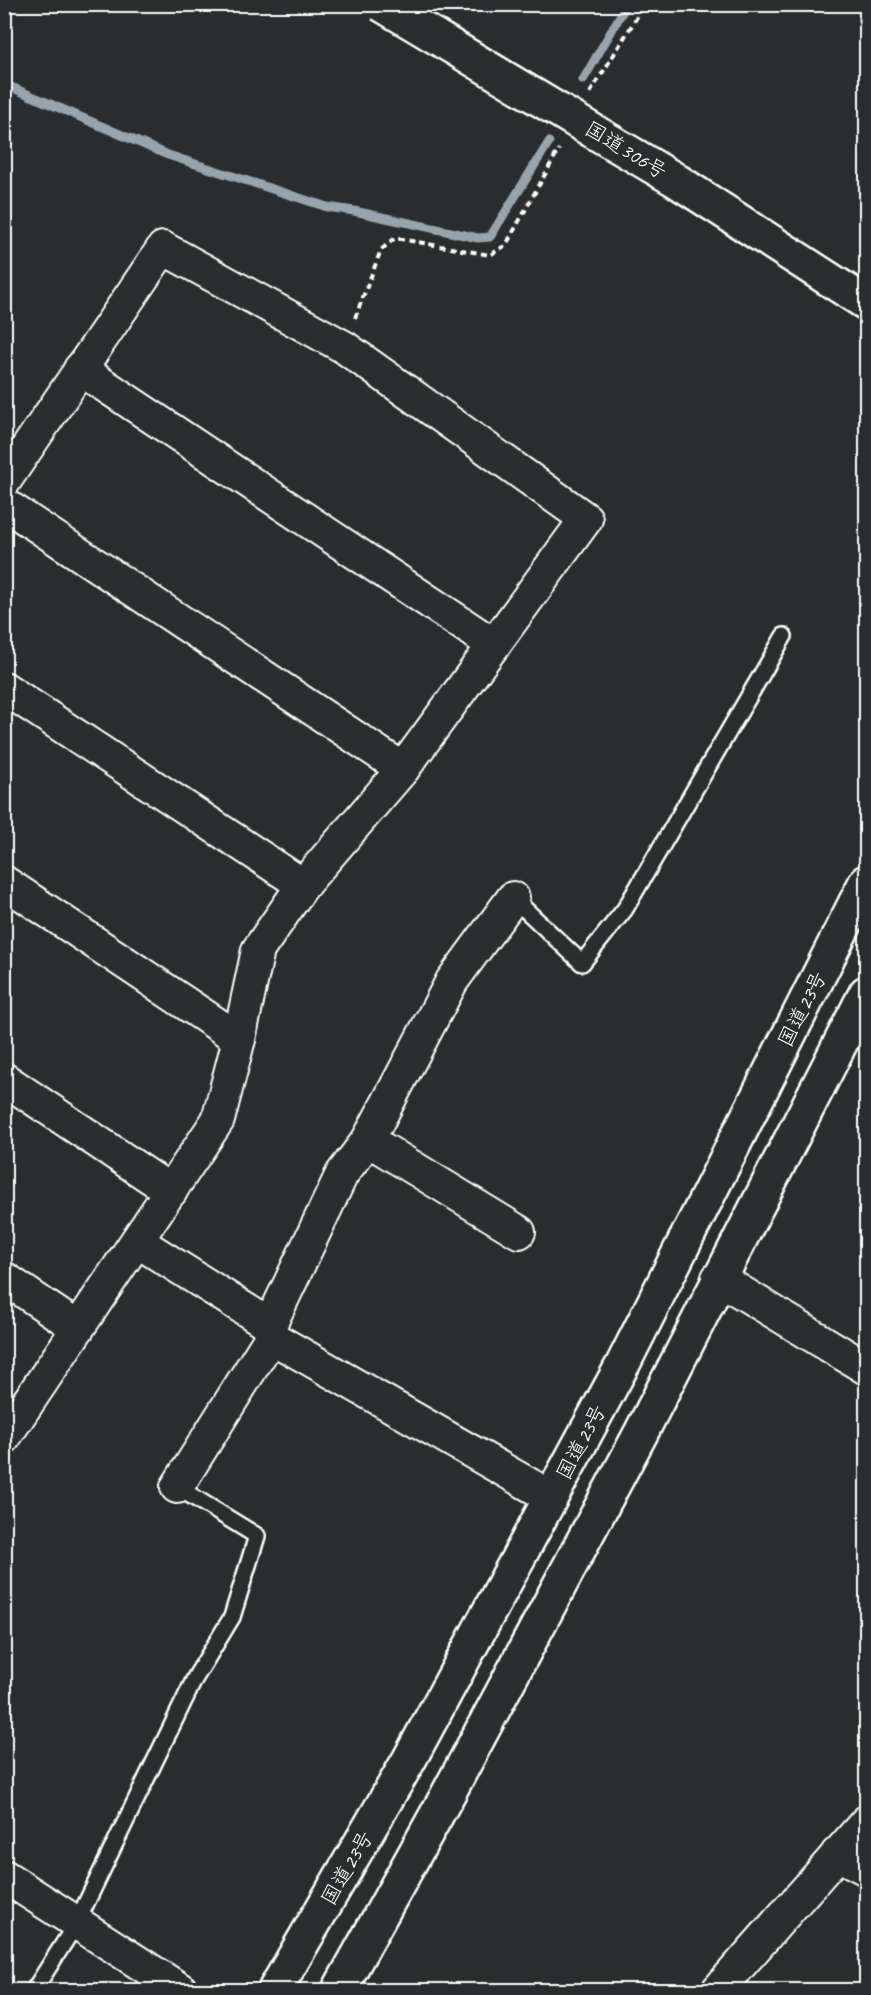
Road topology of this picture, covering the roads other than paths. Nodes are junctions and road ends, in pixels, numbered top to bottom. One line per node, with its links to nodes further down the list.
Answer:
1 (381, 4): 2 (highway, 国道306号, bridge)
2 (867, 303)
3 (80, 369): 4 (street); 7 (street); 7 (street)
4 (4, 482)
5 (4, 504): 9 (street)
6 (784, 636): 13 (lane)
7 (494, 645): 9 (street)
8 (4, 688): 12 (street)
9 (403, 769): 12 (street)
10 (4, 882): 15 (street)
11 (867, 882): 28 (highway, 国道23号)
12 (303, 885): 15 (street)
13 (513, 898): 17 (street)
14 (867, 993): 22 (highway)
15 (239, 1039): 18 (street)
16 (4, 1079): 18 (street)
17 (368, 1140): 19 (street); 24 (street)
18 (171, 1191): 20 (street)
19 (519, 1232)
20 (137, 1241): 23 (street); 24 (street)
21 (4, 1278): 23 (street)
22 (718, 1278): 25 (street); 37 (highway)
23 (78, 1328): 26 (street)
24 (270, 1331): 27 (street); 28 (street)
25 (867, 1368)
26 (4, 1438)
27 (177, 1487): 33 (lane)
28 (551, 1497): 36 (highway, 国道23号)
29 (867, 1822): 30 (street)
30 (837, 1854): 31 (street); 38 (street)
31 (867, 1869)
32 (4, 1876): 33 (street)
33 (76, 1923): 34 (lane); 35 (street)
34 (34, 1990)
35 (181, 1990)
36 (275, 1990)
37 (339, 1990)
38 (718, 1990)

